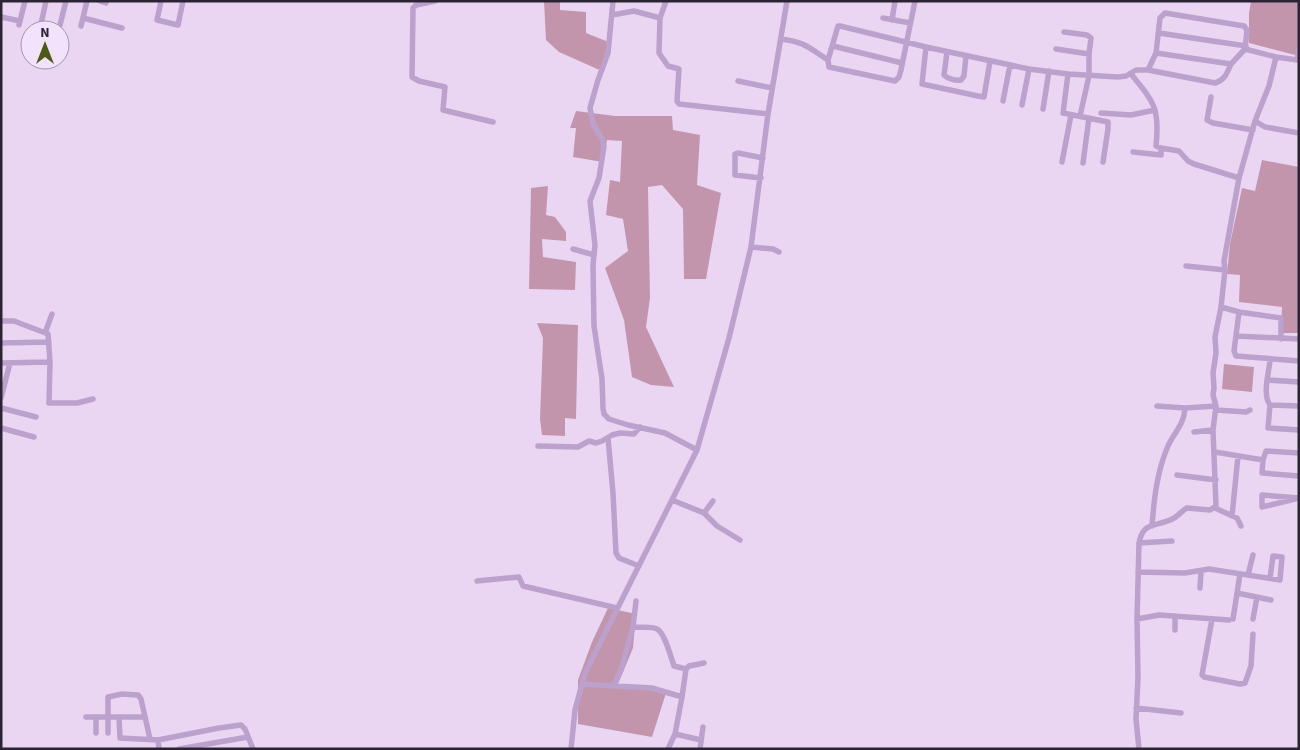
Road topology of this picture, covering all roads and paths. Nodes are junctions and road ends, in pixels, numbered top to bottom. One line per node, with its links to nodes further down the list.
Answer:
1 (46, 1): 2 (street)
2 (66, 1)
3 (87, 1): 17 (street)
4 (100, 1): 5 (street)
5 (106, 1)
6 (162, 1): 7 (street)
7 (183, 1)
8 (435, 1): 63 (street)
9 (613, 1): 15 (street)
10 (666, 1): 18 (street)
11 (787, 1): 26 (street)
12 (895, 1): 20 (street)
13 (915, 1): 21 (street)
14 (23, 2): 16 (street)
15 (612, 15): 18 (street); 77 (street)
16 (1, 17)
17 (83, 18): 22 (street); 23 (street)
18 (660, 18): 58 (street)
19 (883, 18): 20 (street)
20 (892, 20): 21 (street)
21 (910, 23): 27 (street)
22 (81, 26)
23 (122, 28)
24 (1064, 32): 34 (street)
25 (1159, 33): 30 (street); 30 (street); 35 (street)
26 (781, 39): 38 (street); 51 (street)
27 (906, 42): 28 (street); 29 (street); 41 (street)
28 (833, 46): 38 (street); 41 (street)
29 (926, 47): 33 (street); 40 (street)
30 (1246, 48): 37 (street); 42 (street)
31 (1056, 49): 34 (street)
32 (1299, 50): 39 (street)
33 (947, 52): 36 (street); 36 (street)
34 (1088, 54): 49 (street)
35 (1156, 54): 42 (street); 45 (street)
36 (966, 56): 40 (street)
37 (1276, 57): 39 (street); 62 (street)
38 (828, 60): 41 (street)
39 (1298, 60)
40 (990, 61): 43 (street)
41 (902, 62)
42 (1231, 64): 45 (street)
43 (1010, 65): 44 (street); 53 (street)
44 (1029, 69): 46 (street); 54 (street)
45 (1148, 70): 48 (street)
46 (1048, 71): 47 (street); 55 (street)
47 (1068, 74): 49 (street); 59 (street)
48 (1131, 74): 49 (street); 56 (street)
49 (1089, 76): 60 (street)
50 (738, 81): 51 (street)
51 (772, 88): 58 (street)
52 (1211, 97): 64 (street)
53 (1003, 101)
54 (1022, 105)
55 (1043, 109)
56 (1154, 110): 57 (street); 66 (street)
57 (1100, 113)
58 (768, 114): 68 (street)
59 (1071, 115): 60 (street); 69 (street)
60 (1080, 116): 61 (street)
61 (1089, 118): 70 (street); 71 (street)
62 (1256, 121): 64 (street); 65 (street)
63 (493, 122)
64 (1253, 130): 73 (street)
65 (1299, 132)
66 (1162, 148): 67 (street); 73 (street)
67 (1133, 152)
68 (763, 158): 72 (street); 72 (street)
69 (1062, 162)
70 (1103, 162)
71 (1083, 164)
72 (761, 178): 74 (street)
73 (1240, 178): 79 (street)
74 (751, 246): 76 (street); 115 (street)
75 (573, 249): 77 (street)
76 (779, 252)
77 (594, 255): 107 (street)
78 (1186, 266): 79 (street)
79 (1225, 270): 80 (street)
80 (1221, 307): 81 (street); 104 (street)
81 (1239, 312): 85 (street); 86 (street)
82 (52, 314): 84 (street)
83 (1, 321): 84 (street)
84 (45, 333): 89 (street)
85 (1236, 336): 86 (street); 90 (street)
86 (1281, 339): 87 (street)
87 (1299, 339)
88 (1, 342): 89 (street)
89 (49, 342): 92 (street)
90 (1270, 360): 91 (street); 95 (street)
91 (1299, 361)
92 (50, 362): 94 (street); 98 (street)
93 (1, 363): 94 (street)
94 (10, 363): 97 (street)
95 (1268, 380): 96 (street); 99 (street)
96 (1299, 382)
97 (1, 398)
98 (93, 399)
99 (1270, 405): 101 (street); 110 (street)
100 (1157, 406): 103 (street)
101 (1299, 406)
102 (1, 408): 106 (street)
103 (1185, 408): 104 (street); 129 (street)
104 (1216, 408): 105 (street); 109 (street)
105 (1250, 410)
106 (36, 417)
107 (640, 427): 113 (street); 115 (street)
108 (1, 428): 112 (street)
109 (1213, 430): 111 (street); 116 (street)
110 (1299, 430)
111 (1194, 432)
112 (34, 437)
113 (608, 438): 114 (street); 135 (street)
114 (538, 446)
115 (697, 450): 124 (street)
116 (1215, 452): 118 (street); 122 (street)
117 (1299, 453): 119 (street)
118 (1238, 456): 119 (street); 128 (street)
119 (1263, 460): 121 (street)
120 (1177, 475): 122 (street)
121 (1299, 476)
122 (1216, 480): 126 (street)
123 (1299, 498): 123 (street)
124 (672, 500): 127 (street); 135 (street)
125 (713, 501): 127 (street)
126 (1215, 508): 128 (street); 129 (street)
127 (704, 513): 131 (street)
128 (1232, 516): 130 (street)
129 (1152, 526): 133 (street)
130 (1241, 526)
131 (740, 540)
132 (1172, 541): 133 (street)
133 (1139, 542): 136 (street)
134 (1253, 555): 139 (street)
135 (639, 566): 147 (street)
136 (1138, 572): 137 (street); 151 (street)
137 (1201, 572): 138 (street); 142 (street)
138 (1240, 574): 139 (street); 143 (street)
139 (1248, 575): 140 (street)
140 (1270, 578)
141 (477, 581): 147 (street)
142 (1200, 588)
143 (1237, 593): 144 (street); 149 (street)
144 (1257, 597): 145 (street); 150 (street)
145 (1271, 600)
146 (636, 601): 152 (street)
147 (618, 608): 157 (street)
148 (1175, 616): 149 (street); 151 (street); 153 (street)
149 (1212, 618): 154 (street)
150 (1253, 618)
151 (1137, 619): 160 (street)
152 (633, 628): 156 (street); 158 (street)
153 (1175, 630)
154 (1253, 634)
155 (704, 663): 156 (street)
156 (686, 668): 159 (street)
157 (581, 684): 158 (street); 179 (street)
158 (613, 686): 159 (street)
159 (682, 697): 170 (street)
160 (1136, 708): 161 (street); 182 (street)
161 (1181, 712)
162 (86, 717): 163 (street)
163 (96, 717): 164 (street); 168 (street)
164 (108, 717): 165 (street); 166 (street); 169 (street)
165 (119, 717): 166 (street); 172 (street)
166 (145, 717): 172 (street)
167 (703, 727): 174 (street)
168 (96, 733)
169 (108, 733)
170 (675, 734): 174 (street); 180 (street)
171 (248, 736): 173 (street); 175 (street); 178 (street)
172 (150, 739): 173 (street)
173 (158, 740): 176 (street)
174 (701, 740): 181 (street)
175 (197, 747): 177 (street)
176 (159, 749)
177 (179, 749)
178 (253, 749)
179 (572, 749)
180 (668, 749)
181 (700, 749)
182 (1139, 749)

